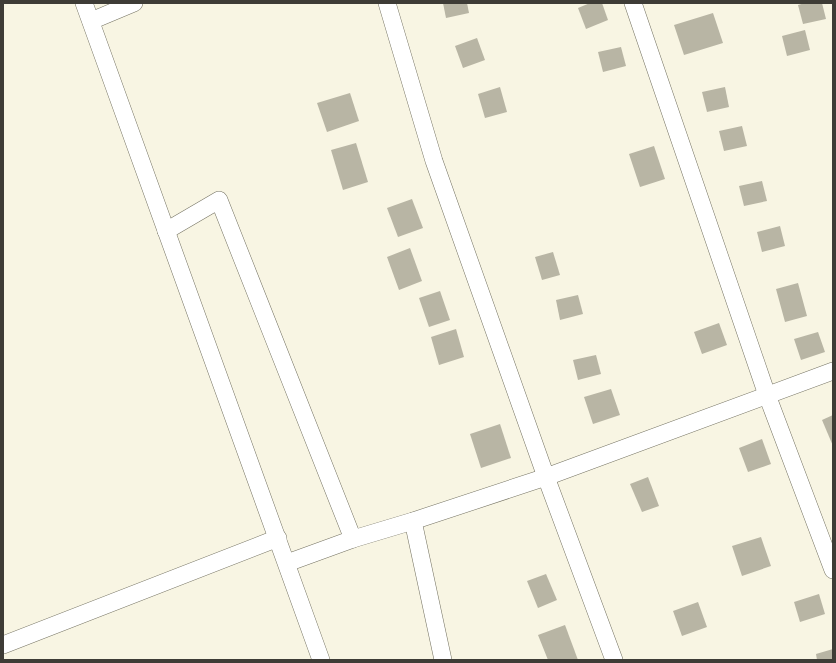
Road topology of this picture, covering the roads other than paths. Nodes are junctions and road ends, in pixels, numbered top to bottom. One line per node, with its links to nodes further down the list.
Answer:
1 (84, 3): 5 (street)
2 (134, 3): 5 (street)
3 (387, 3): 9 (street)
4 (632, 3): 8 (street)
5 (91, 21): 6 (street)
6 (166, 231): 11 (street); 12 (street)
7 (833, 371): 8 (street)
8 (767, 395): 9 (street); 14 (street)
9 (546, 477): 10 (street); 18 (street)
10 (413, 521): 12 (street); 17 (street)
11 (278, 538): 13 (street); 15 (street)
12 (353, 539): 13 (street)
13 (287, 563): 16 (street)
14 (833, 570)
15 (3, 645)
16 (321, 660)
17 (444, 660)
18 (614, 660)

